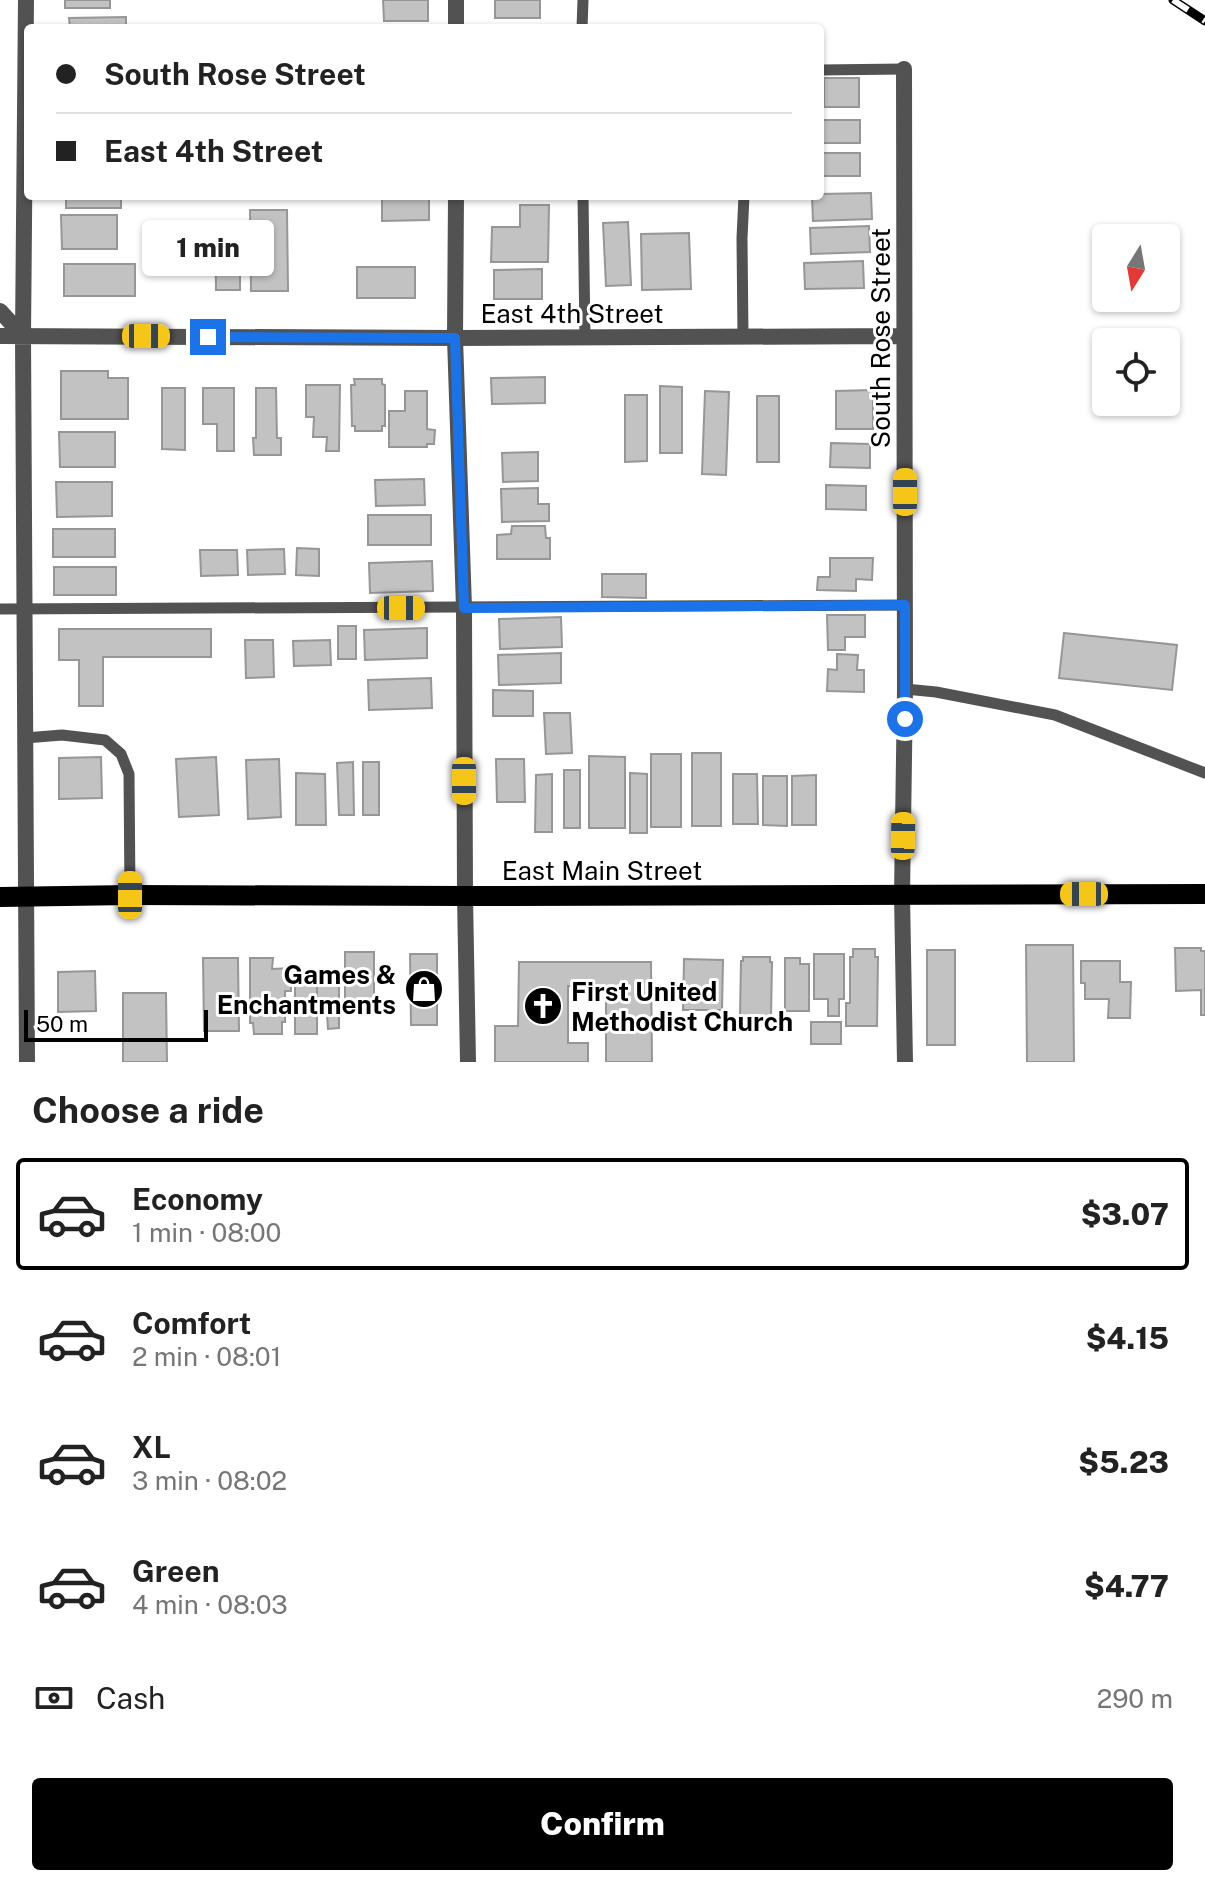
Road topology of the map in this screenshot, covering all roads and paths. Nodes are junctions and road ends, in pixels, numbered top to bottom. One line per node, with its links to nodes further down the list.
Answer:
1 (26, 0): 4 (street)
2 (456, 0): 5 (street)
3 (583, 0): 6 (lane)
4 (26, 24)
5 (456, 24)
6 (582, 24)
7 (904, 69): 8 (lane); 17 (street, South Rose Street)
8 (824, 70)
9 (25, 200): 15 (street)
10 (456, 200): 19 (street)
11 (583, 200): 18 (lane)
12 (744, 200): 16 (lane)
13 (0, 311): 15 (street)
14 (0, 336): 15 (street, East 4th Street)
15 (23, 336): 19 (street, East 4th Street); 23 (street)
16 (743, 336): 17 (street, East 4th Street); 18 (street, East 4th Street)
17 (904, 336): 20 (street, South Rose Street)
18 (585, 337): 19 (street, East 4th Street)
19 (455, 338): 21 (street)
20 (905, 605): 21 (lane); 24 (street, South Rose Street)
21 (464, 608): 23 (lane); 30 (street)
22 (0, 609): 23 (lane)
23 (24, 609): 25 (street)
24 (905, 689): 26 (lane); 29 (street, South Rose Street)
25 (25, 738): 28 (lane); 32 (street)
26 (1205, 773)
27 (1205, 894): 29 (main road, East Main Street)
28 (130, 895): 30 (main road, East Main Street); 32 (main road, East Main Street)
29 (902, 895): 30 (main road, East Main Street); 35 (street, South Rose Street)
30 (465, 896): 34 (street)
31 (0, 897): 32 (main road, East Main Street)
32 (26, 897): 33 (street)
33 (27, 1062)
34 (468, 1062)
35 (905, 1062)

